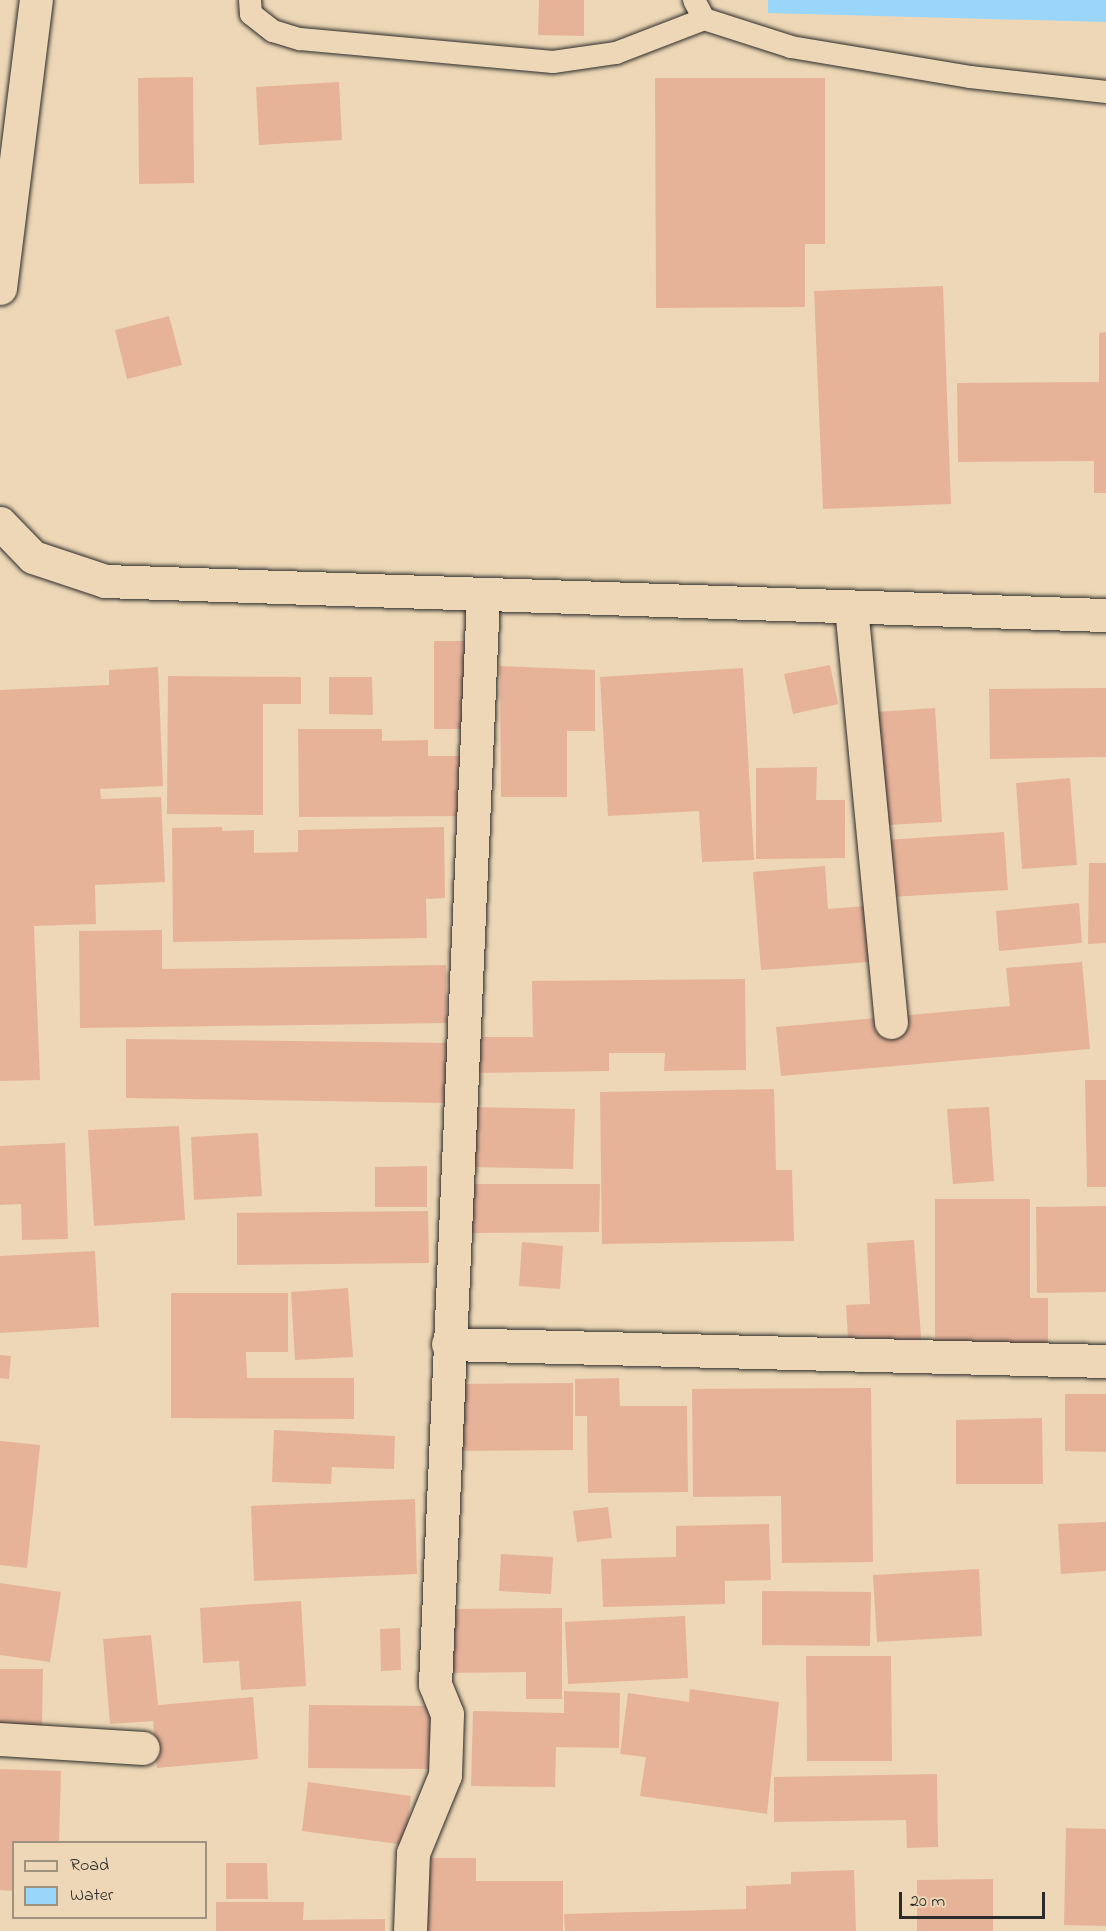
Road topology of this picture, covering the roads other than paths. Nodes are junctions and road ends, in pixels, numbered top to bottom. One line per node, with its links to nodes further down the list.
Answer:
1 (36, 0): 5 (street)
2 (250, 0): 3 (lane)
3 (699, 9): 4 (lane)
4 (1106, 92)
5 (0, 288)
6 (0, 523): 7 (street)
7 (483, 596): 8 (street); 11 (street)
8 (850, 607): 9 (street); 10 (street)
9 (1106, 615)
10 (891, 1022)
11 (448, 1344): 12 (street); 15 (street)
12 (1106, 1361)
13 (0, 1739): 14 (street)
14 (144, 1748)
15 (410, 1931)

